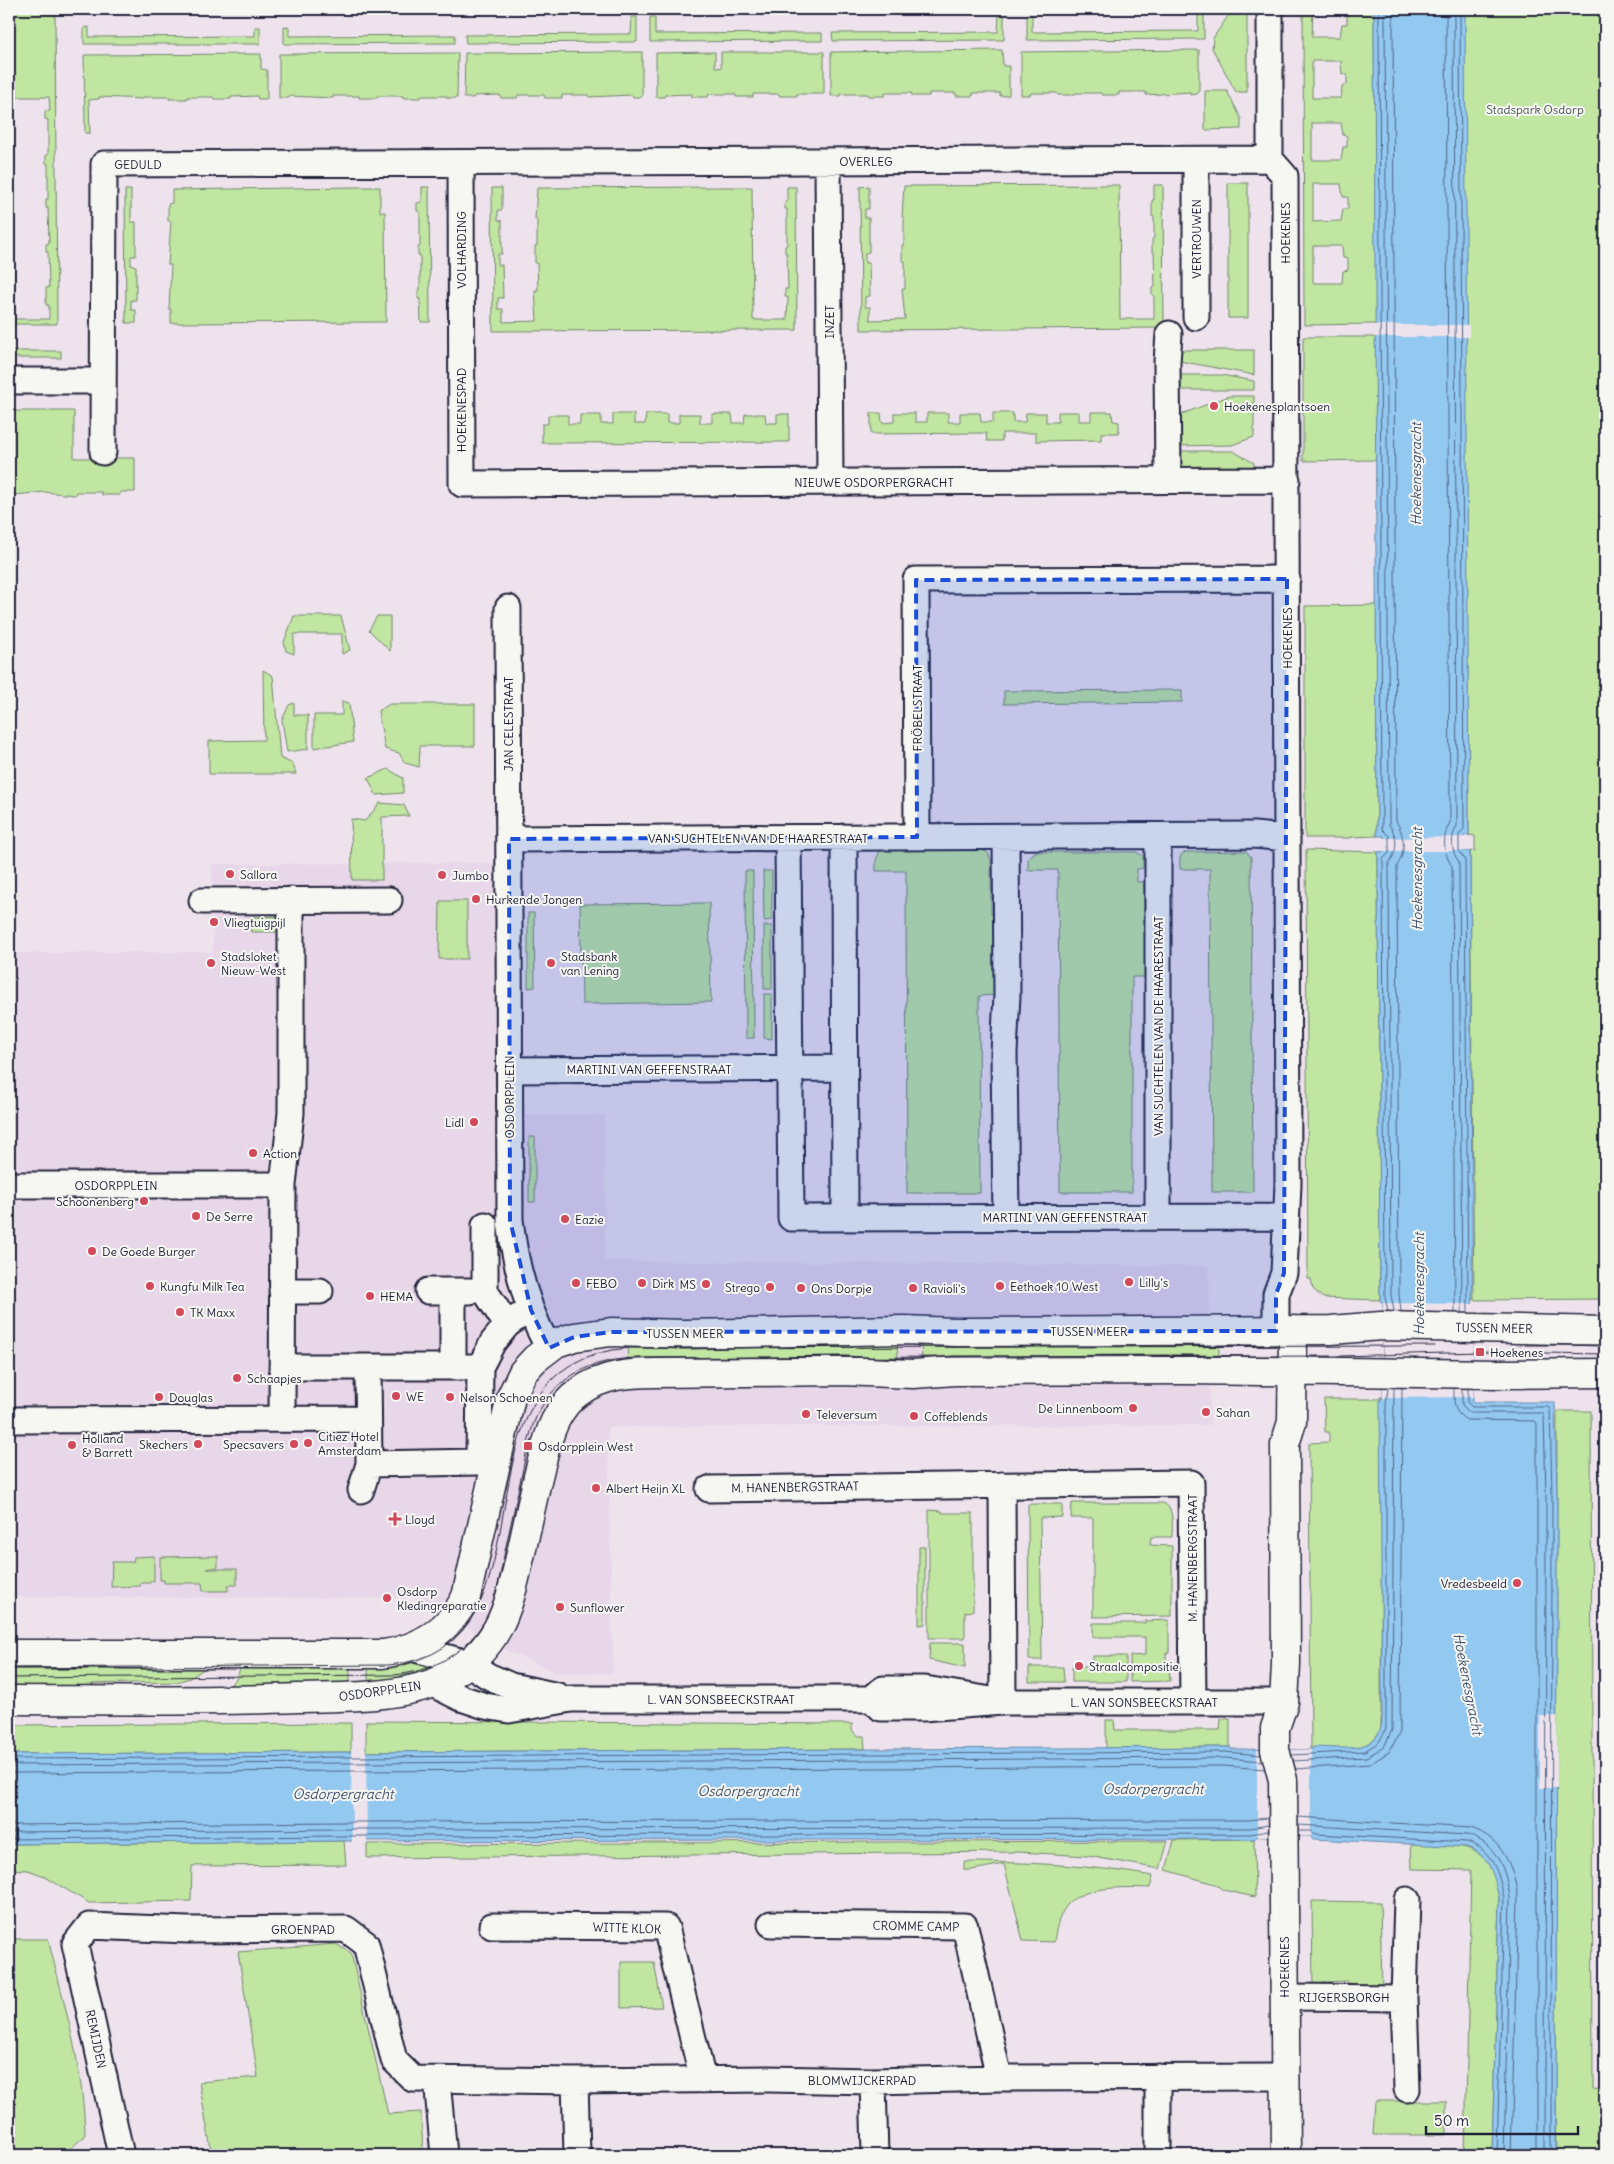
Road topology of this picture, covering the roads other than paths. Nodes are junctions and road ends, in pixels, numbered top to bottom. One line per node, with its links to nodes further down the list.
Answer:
1 (1270, 9): 2 (street)
2 (1270, 159): 3 (street, OVERLEG); 13 (street, HOEKENES)
3 (1196, 160): 4 (street, OVERLEG); 6 (street, VERTROUWEN)
4 (828, 162): 5 (street, OVERLEG); 14 (street, INZET)
5 (461, 164): 8 (street, VOLHARDING); 10 (street, GEDULD)
6 (1196, 317)
7 (1169, 334): 12 (street)
8 (461, 337): 15 (street, HOEKENESPAD)
9 (9, 381): 10 (street)
10 (104, 381): 11 (street, GEDULD)
11 (104, 452)
12 (1168, 480): 13 (street, NIEUWE OSDORPERGRACHT); 14 (street, NIEUWE OSDORPERGRACHT)
13 (1287, 480): 16 (street, HOEKENES)
14 (830, 482): 15 (street, NIEUWE OSDORPERGRACHT)
15 (462, 484)
16 (1287, 579): 20 (street, FRÖBELSTRAAT); 23 (street, HOEKENES)
17 (508, 608): 24 (street, JAN CELESTRAAT)
18 (1158, 836): 21 (street, VAN SUCHTELEN VAN DE HAARESTRAAT); 23 (street, VAN SUCHTELEN VAN DE HAARESTRAAT); 33 (street, VAN SUCHTELEN VAN DE HAARESTRAAT)
19 (844, 837): 20 (street, VAN SUCHTELEN VAN DE HAARESTRAAT); 22 (street, VAN SUCHTELEN VAN DE HAARESTRAAT); 29 (street)
20 (916, 837): 21 (street, VAN SUCHTELEN VAN DE HAARESTRAAT)
21 (1006, 837): 36 (street)
22 (788, 838): 24 (street, VAN SUCHTELEN VAN DE HAARESTRAAT); 28 (street, MARTINI VAN GEFFENSTRAAT)
23 (1286, 838): 34 (street, HOEKENES)
24 (509, 839): 30 (street, OSDORPPLEIN)
25 (290, 900): 26 (street); 27 (street); 32 (street)
26 (389, 900)
27 (202, 901)
28 (790, 1068): 29 (street, MARTINI VAN GEFFENSTRAAT); 30 (street, MARTINI VAN GEFFENSTRAAT); 35 (street, MARTINI VAN GEFFENSTRAAT)
29 (844, 1068): 35 (street)
30 (509, 1070): 45 (street, OSDORPPLEIN)
31 (9, 1185): 32 (street, OSDORPPLEIN)
32 (283, 1185): 38 (street)
33 (1158, 1217): 34 (street, MARTINI VAN GEFFENSTRAAT); 36 (street, MARTINI VAN GEFFENSTRAAT)
34 (1285, 1217): 43 (street, HOEKENES)
35 (845, 1218): 36 (street, MARTINI VAN GEFFENSTRAAT)
36 (1006, 1218)
37 (485, 1225): 42 (street)
38 (282, 1291): 39 (street); 46 (street)
39 (320, 1291)
40 (428, 1291): 41 (street)
41 (453, 1291): 42 (street); 48 (street)
42 (485, 1291): 49 (street)
43 (1284, 1330): 44 (street, TUSSEN MEER); 45 (street, TUSSEN MEER); 50 (street, HOEKENES)
44 (1605, 1331)
45 (549, 1348): 59 (street)
46 (282, 1367): 47 (street); 52 (street)
47 (368, 1367): 48 (street); 53 (street)
48 (453, 1367): 49 (street)
49 (480, 1367): 55 (street)
50 (1284, 1371): 51 (street); 61 (street, OSDORPPLEIN); 67 (street, HOEKENES)
51 (1605, 1373)
52 (282, 1419): 53 (street); 54 (street)
53 (368, 1419): 55 (street)
54 (9, 1420)
55 (369, 1464): 58 (street)
56 (1002, 1485): 57 (street, M. HANENBERGSTRAAT); 65 (street); 66 (street, M. HANENBERGSTRAAT)
57 (709, 1488)
58 (362, 1490)
59 (411, 1648): 60 (street); 61 (street, L. VAN SONSBEECKSTRAAT)
60 (9, 1654)
61 (468, 1664): 62 (street, OSDORPPLEIN); 63 (street, L. VAN SONSBEECKSTRAAT)
62 (431, 1683): 63 (street, L. VAN SONSBEECKSTRAAT); 64 (street, OSDORPPLEIN)
63 (571, 1699): 65 (street, L. VAN SONSBEECKSTRAAT)
64 (9, 1700)
65 (1003, 1702): 66 (street, L. VAN SONSBEECKSTRAAT)
66 (1193, 1702): 67 (street, L. VAN SONSBEECKSTRAAT)
67 (1284, 1702): 72 (street, HOEKENES)
68 (1406, 1900): 73 (street, RIJGERSBORGH)
69 (771, 1924): 76 (street, CROMME CAMP)
70 (89, 1926): 77 (street, GROENPAD); 82 (street, REMIJDEN)
71 (492, 1926): 79 (street, WITTE KLOK)
72 (1284, 1997): 73 (street, RIJGERSBORGH); 75 (street, HOEKENES)
73 (1404, 1998): 81 (street, RIJGERSBORGH)
74 (1158, 2077): 75 (street, BLOMWIJCKERPAD); 76 (street, BLOMWIJCKERPAD); 86 (street)
75 (1286, 2077): 87 (street, HOEKENES)
76 (999, 2078): 80 (street, BLOMWIJCKERPAD)
77 (425, 2080): 78 (street, BLOMWIJCKERPAD); 83 (street)
78 (575, 2080): 79 (street, BLOMWIJCKERPAD); 84 (street)
79 (704, 2080): 80 (street, BLOMWIJCKERPAD)
80 (874, 2081): 85 (street)
81 (1407, 2089)
82 (121, 2155)
83 (444, 2155)
84 (577, 2155)
85 (875, 2155)
86 (1158, 2155)
87 (1286, 2155)

